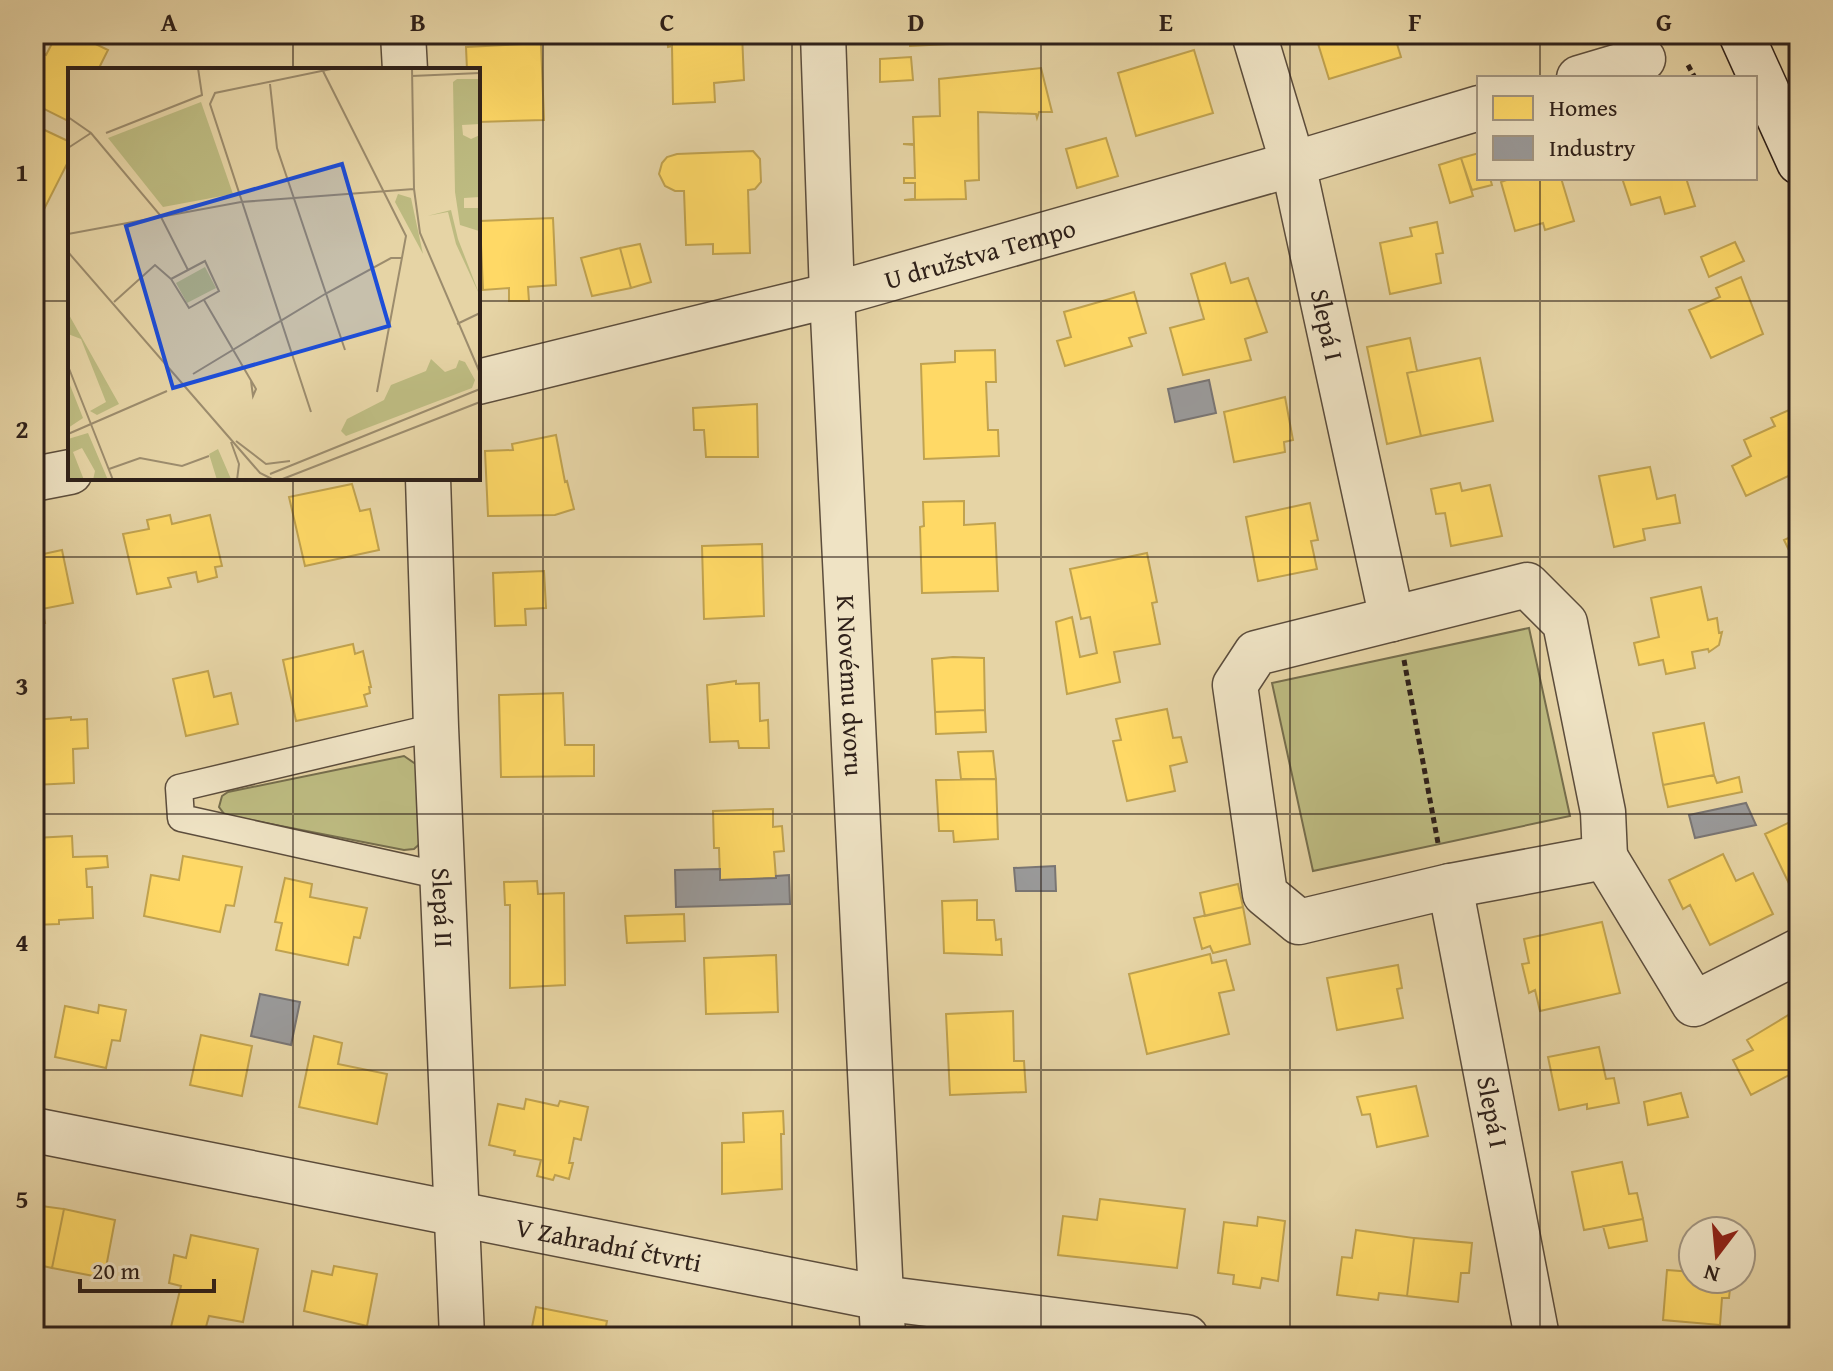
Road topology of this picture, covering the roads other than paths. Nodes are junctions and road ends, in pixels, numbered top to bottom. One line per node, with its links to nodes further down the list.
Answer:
1 (403, 34): 6 (street)
2 (823, 34): 11 (street, K Novému dvoru)
3 (1254, 34): 10 (street, Slepá I)
4 (1741, 34): 9 (street)
5 (1643, 59): 7 (street)
6 (405, 68)
7 (1586, 76)
8 (1477, 109): 10 (street, U družstva Tempo)
9 (1799, 162)
10 (1293, 164): 11 (street, U družstva Tempo); 16 (street, Slepá I)
11 (832, 295): 12 (street, U družstva Tempo); 24 (street, K Novému dvoru)
12 (480, 382)
13 (68, 472): 14 (street)
14 (34, 479)
15 (428, 480): 17 (street, Slepá II)
16 (1392, 619): 18 (street); 20 (street)
17 (436, 727): 19 (street, Slepá II); 19 (lane)
18 (1605, 857): 20 (street); 21 (street)
19 (442, 876): 23 (street, Slepá II)
20 (1450, 886): 27 (street, Slepá I)
21 (1799, 951)
22 (34, 1130): 23 (street, V Zahradní čtvrti)
23 (456, 1215): 24 (street, V Zahradní čtvrti); 25 (street, Slepá II)
24 (882, 1318): 26 (street, V Zahradní čtvrti)
25 (462, 1337)
26 (1186, 1337)
27 (1537, 1337)

